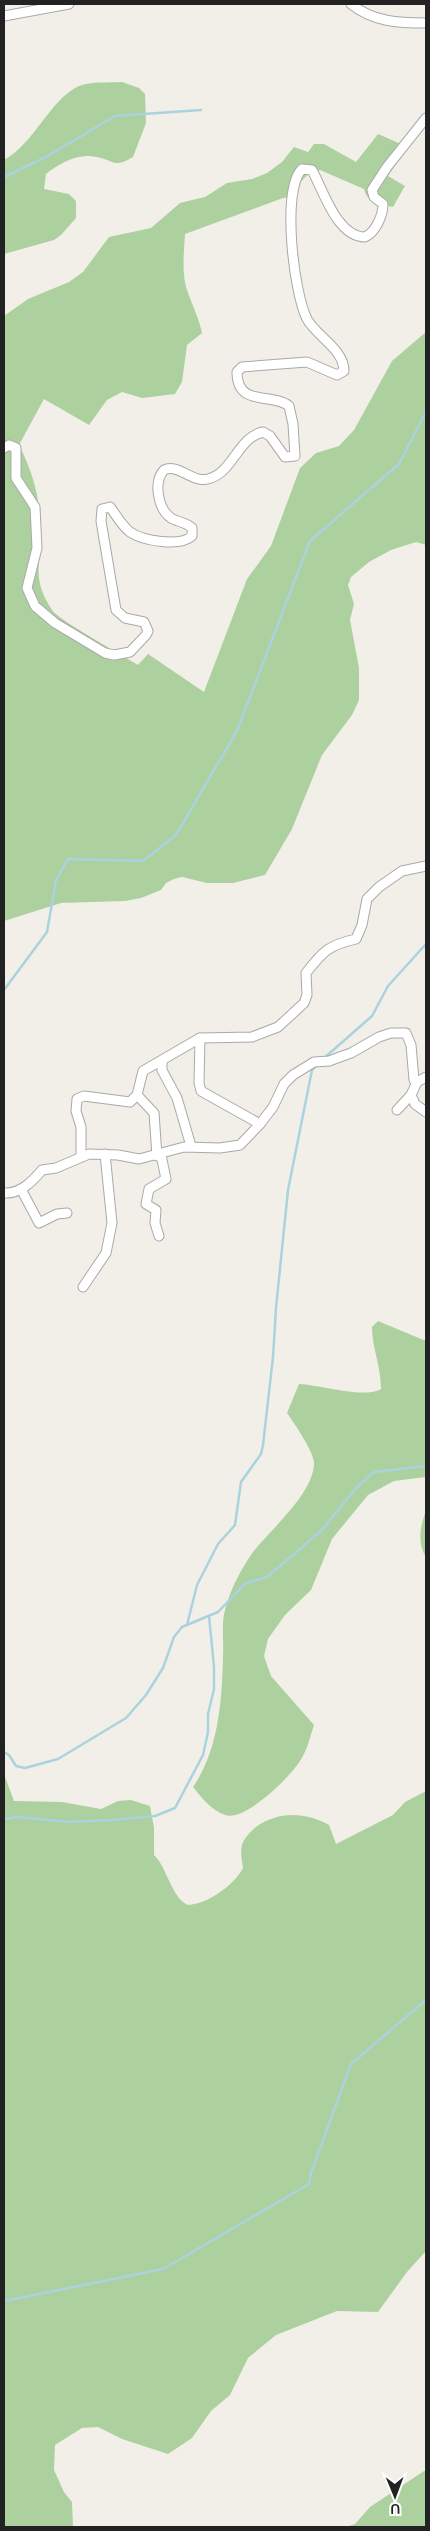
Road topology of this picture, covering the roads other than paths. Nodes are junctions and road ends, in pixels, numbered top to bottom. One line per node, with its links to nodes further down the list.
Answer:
1 (69, 4): 3 (street)
2 (351, 4): 4 (street)
3 (4, 16)
4 (426, 23)
5 (426, 118): 6 (street)
6 (4, 448)
7 (426, 866): 8 (street)
8 (200, 1038): 9 (street); 16 (street)
9 (162, 1061): 12 (street); 17 (street)
10 (426, 1077): 11 (street)
11 (417, 1082): 13 (street); 16 (street)
12 (137, 1095): 19 (street); 20 (street)
13 (411, 1095): 14 (street); 15 (street)
14 (397, 1110)
15 (426, 1112)
16 (260, 1124): 17 (street)
17 (191, 1146): 19 (street)
18 (105, 1154): 19 (street); 20 (street); 25 (street)
19 (159, 1155): 24 (street)
20 (81, 1157): 21 (street)
21 (21, 1189): 22 (street); 23 (street)
22 (4, 1193)
23 (66, 1213)
24 (159, 1236)
25 (83, 1287)

